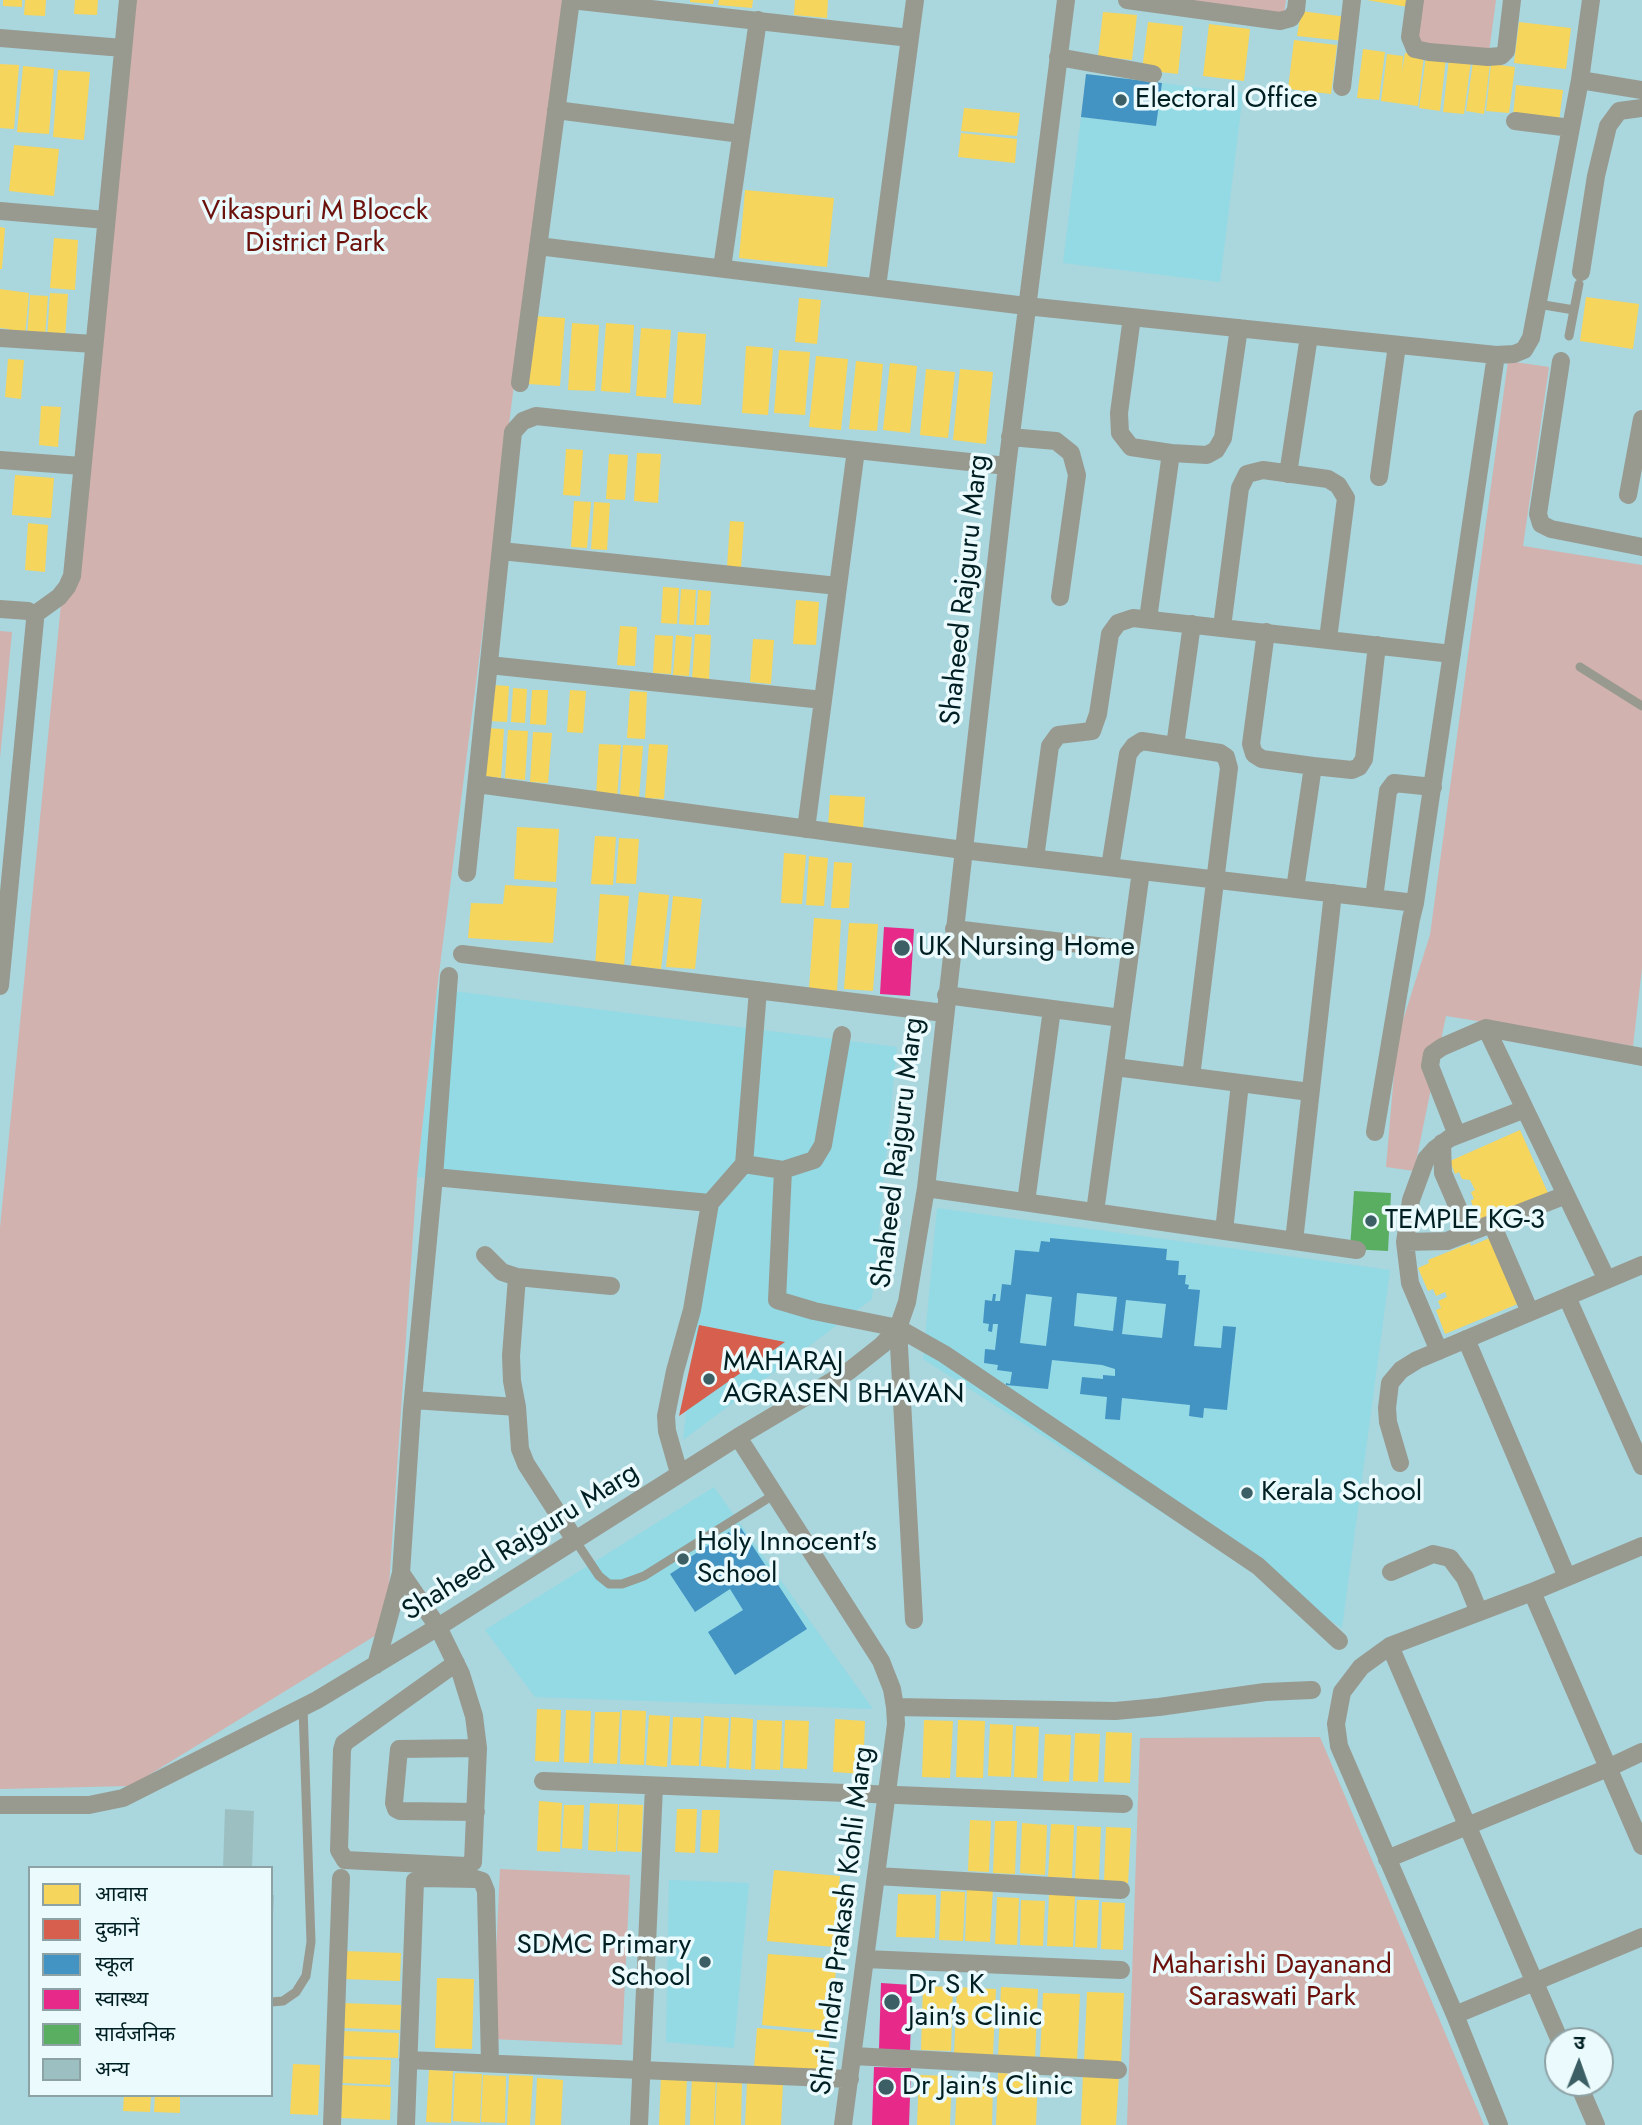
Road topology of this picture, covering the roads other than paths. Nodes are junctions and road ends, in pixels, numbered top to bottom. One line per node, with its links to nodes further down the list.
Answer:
1 (128, 0): 15 (street)
2 (571, 0): 12 (street); 22 (street)
3 (915, 0): 14 (street)
4 (1066, 0): 16 (street, Shaheed Rajguru Marg)
5 (1127, 0): 11 (street)
6 (1297, 0): 11 (street)
7 (1352, 0): 19 (street)
8 (1415, 0): 9 (street)
9 (1511, 0)
10 (1591, 0): 18 (street)
11 (1147, 2)
12 (758, 20): 14 (street); 25 (street)
13 (0, 38): 15 (street)
14 (910, 38): 31 (street)
15 (123, 48): 27 (street)
16 (1058, 57): 17 (street); 33 (street, Shaheed Rajguru Marg)
17 (1153, 74)
18 (1580, 80): 20 (street); 24 (street)
19 (1342, 87)
20 (1642, 90)
21 (1642, 108): 30 (street)
22 (556, 110): 25 (street); 28 (street)
23 (1514, 121): 24 (street)
24 (1571, 128): 32 (street)
25 (741, 134): 29 (street)
26 (0, 211): 27 (street)
27 (107, 220): 40 (street)
28 (538, 246): 29 (street); 44 (street)
29 (722, 268): 31 (street)
30 (1580, 278): 34 (lane)
31 (877, 286): 33 (street)
32 (1538, 304): 34 (lane); 42 (street)
33 (1026, 306): 35 (street); 46 (street, Shaheed Rajguru Marg)
34 (1574, 310): 38 (lane)
35 (1132, 317): 36 (street); 49 (street)
36 (1239, 328): 37 (street); 49 (street)
37 (1309, 336): 41 (street); 53 (street)
38 (1569, 336)
39 (0, 338): 40 (street)
40 (94, 344): 51 (street)
41 (1397, 345): 42 (street); 54 (street)
42 (1496, 355): 68 (street)
43 (1561, 361): 56 (street)
44 (520, 383)
45 (1642, 419): 47 (street)
46 (1010, 437): 52 (street, Shaheed Rajguru Marg); 59 (street)
47 (1640, 443): 55 (street)
48 (856, 450): 52 (street); 57 (street); 58 (street)
49 (1171, 453): 62 (street)
50 (0, 460): 51 (street)
51 (82, 466): 61 (street)
52 (1007, 466): 78 (street, Shaheed Rajguru Marg)
53 (1288, 474): 64 (street); 66 (street)
54 (1379, 477)
55 (1628, 495)
56 (1642, 547)
57 (501, 551): 58 (street); 69 (street)
58 (838, 586): 71 (street)
59 (1060, 597)
60 (0, 609): 61 (street)
61 (34, 615): 92 (street)
62 (1148, 619): 63 (street); 79 (street)
63 (1192, 624): 64 (street); 73 (street)
64 (1222, 627): 65 (street)
65 (1266, 632): 66 (street); 74 (street)
66 (1328, 639): 67 (street)
67 (1377, 645): 68 (street); 74 (street)
68 (1452, 654): 76 (street)
69 (489, 665): 71 (street); 75 (street)
70 (1580, 667): 72 (lane)
71 (823, 700): 77 (street)
72 (1642, 706)
73 (1175, 746): 80 (street); 83 (street)
74 (1313, 766): 84 (street)
75 (477, 784): 77 (street); 82 (street)
76 (1433, 787): 86 (street); 87 (street)
77 (806, 829): 78 (street)
78 (963, 850): 79 (street); 88 (street, Shaheed Rajguru Marg)
79 (1035, 858): 80 (street)
80 (1110, 867): 81 (street)
81 (1141, 871): 83 (street); 89 (street)
82 (467, 873)
83 (1214, 879): 84 (street); 101 (street)
84 (1295, 889): 85 (street)
85 (1333, 893): 86 (street); 103 (street)
86 (1374, 898): 87 (street)
87 (1415, 903): 105 (street)
88 (954, 929): 89 (street); 94 (street, Shaheed Rajguru Marg)
89 (1130, 950): 96 (street)
90 (462, 954): 93 (street)
91 (449, 976): 109 (street)
92 (0, 986)
93 (758, 990): 94 (street); 107 (street)
94 (945, 1004): 95 (street); 110 (street, Shaheed Rajguru Marg)
95 (1052, 1009): 96 (street); 112 (street)
96 (1121, 1018): 100 (street)
97 (1486, 1028): 99 (street); 104 (street); 106 (street)
98 (842, 1035): 108 (street)
99 (1642, 1057)
100 (1115, 1067): 101 (street); 114 (street)
101 (1191, 1077): 102 (street)
102 (1240, 1083): 103 (street); 116 (street)
103 (1310, 1092): 118 (street)
104 (1525, 1109): 106 (street); 111 (street)
105 (1375, 1132)
106 (1450, 1139): 117 (street); 119 (street)
107 (744, 1164): 108 (street); 113 (street)
108 (783, 1170): 128 (street)
109 (434, 1177): 113 (street); 131 (street)
110 (926, 1188): 112 (street); 128 (street, Shaheed Rajguru Marg)
111 (1566, 1195): 115 (street); 124 (street)
112 (1026, 1202): 114 (street)
113 (710, 1203): 137 (street)
114 (1095, 1212): 116 (street)
115 (1492, 1224): 117 (street); 127 (street)
116 (1224, 1231): 118 (street)
117 (1469, 1233): 119 (street)
118 (1294, 1241): 120 (street)
119 (1405, 1242): 130 (street)
120 (1357, 1250)
121 (485, 1255): 123 (street)
122 (1642, 1265): 124 (street)
123 (517, 1277): 125 (street); 132 (street)
124 (1607, 1280): 126 (street)
125 (611, 1286)
126 (1567, 1297): 127 (street); 134 (street)
127 (1530, 1312): 129 (street)
128 (898, 1328): 133 (street, Shaheed Rajguru Marg); 146 (street); 148 (street)
129 (1466, 1339): 130 (street); 143 (street)
130 (1439, 1351): 135 (street)
131 (413, 1400): 132 (street); 142 (street)
132 (517, 1407): 139 (street)
133 (738, 1437): 137 (street, Shaheed Rajguru Marg); 138 (street)
134 (1637, 1439): 136 (street)
135 (1400, 1464)
136 (1642, 1466)
137 (679, 1473): 139 (street, Shaheed Rajguru Marg)
138 (775, 1494): 139 (lane); 154 (street)
139 (575, 1540): 147 (street, Shaheed Rajguru Marg)
140 (1642, 1546): 143 (street)
141 (1391, 1572): 145 (street)
142 (401, 1573): 147 (street); 151 (street)
143 (1567, 1577): 144 (street)
144 (1532, 1592): 145 (street); 157 (street)
145 (1479, 1612): 149 (street)
146 (915, 1620)
147 (438, 1627): 150 (street); 151 (street, Shaheed Rajguru Marg)
148 (1339, 1641)
149 (1390, 1646): 164 (street); 166 (street)
150 (456, 1663): 155 (street); 163 (street)
151 (376, 1665): 153 (street, Shaheed Rajguru Marg)
152 (1312, 1690): 154 (street)
153 (303, 1707): 162 (street, Shaheed Rajguru Marg); 174 (lane)
154 (896, 1716): 160 (street, Shri Indra Prakash Kohli Marg)
155 (478, 1748): 163 (street); 163 (street)
156 (1642, 1752): 157 (street)
157 (1608, 1768): 164 (street); 165 (street)
158 (543, 1781): 159 (street)
159 (654, 1786): 160 (street); 180 (street)
160 (887, 1795): 161 (street); 167 (street, Shri Indra Prakash Kohli Marg)
161 (1124, 1804)
162 (0, 1805)
163 (476, 1812)
164 (1468, 1826): 166 (street); 173 (street)
165 (1642, 1846)
166 (1387, 1859): 175 (street)
167 (876, 1876): 169 (street); 171 (street, Shri Indra Prakash Kohli Marg)
168 (341, 1878): 184 (street)
169 (1121, 1890)
170 (1642, 1937): 173 (street)
171 (865, 1959): 172 (street); 177 (street, Shri Indra Prakash Kohli Marg)
172 (1121, 1970)
173 (1535, 1982): 175 (street); 176 (street)
174 (273, 2002)
175 (1455, 2015): 188 (street)
176 (1554, 2027)
177 (853, 2056): 181 (street); 182 (street, Shri Indra Prakash Kohli Marg)
178 (408, 2060): 179 (street); 179 (street); 185 (street)
179 (490, 2063): 180 (street)
180 (640, 2070): 182 (street); 186 (street)
181 (1118, 2070)
182 (849, 2079): 187 (street, Shri Indra Prakash Kohli Marg)
183 (1584, 2097): 189 (street)
184 (332, 2125)
185 (406, 2125)
186 (639, 2125)
187 (844, 2125)
188 (1499, 2125)
189 (1596, 2125)

